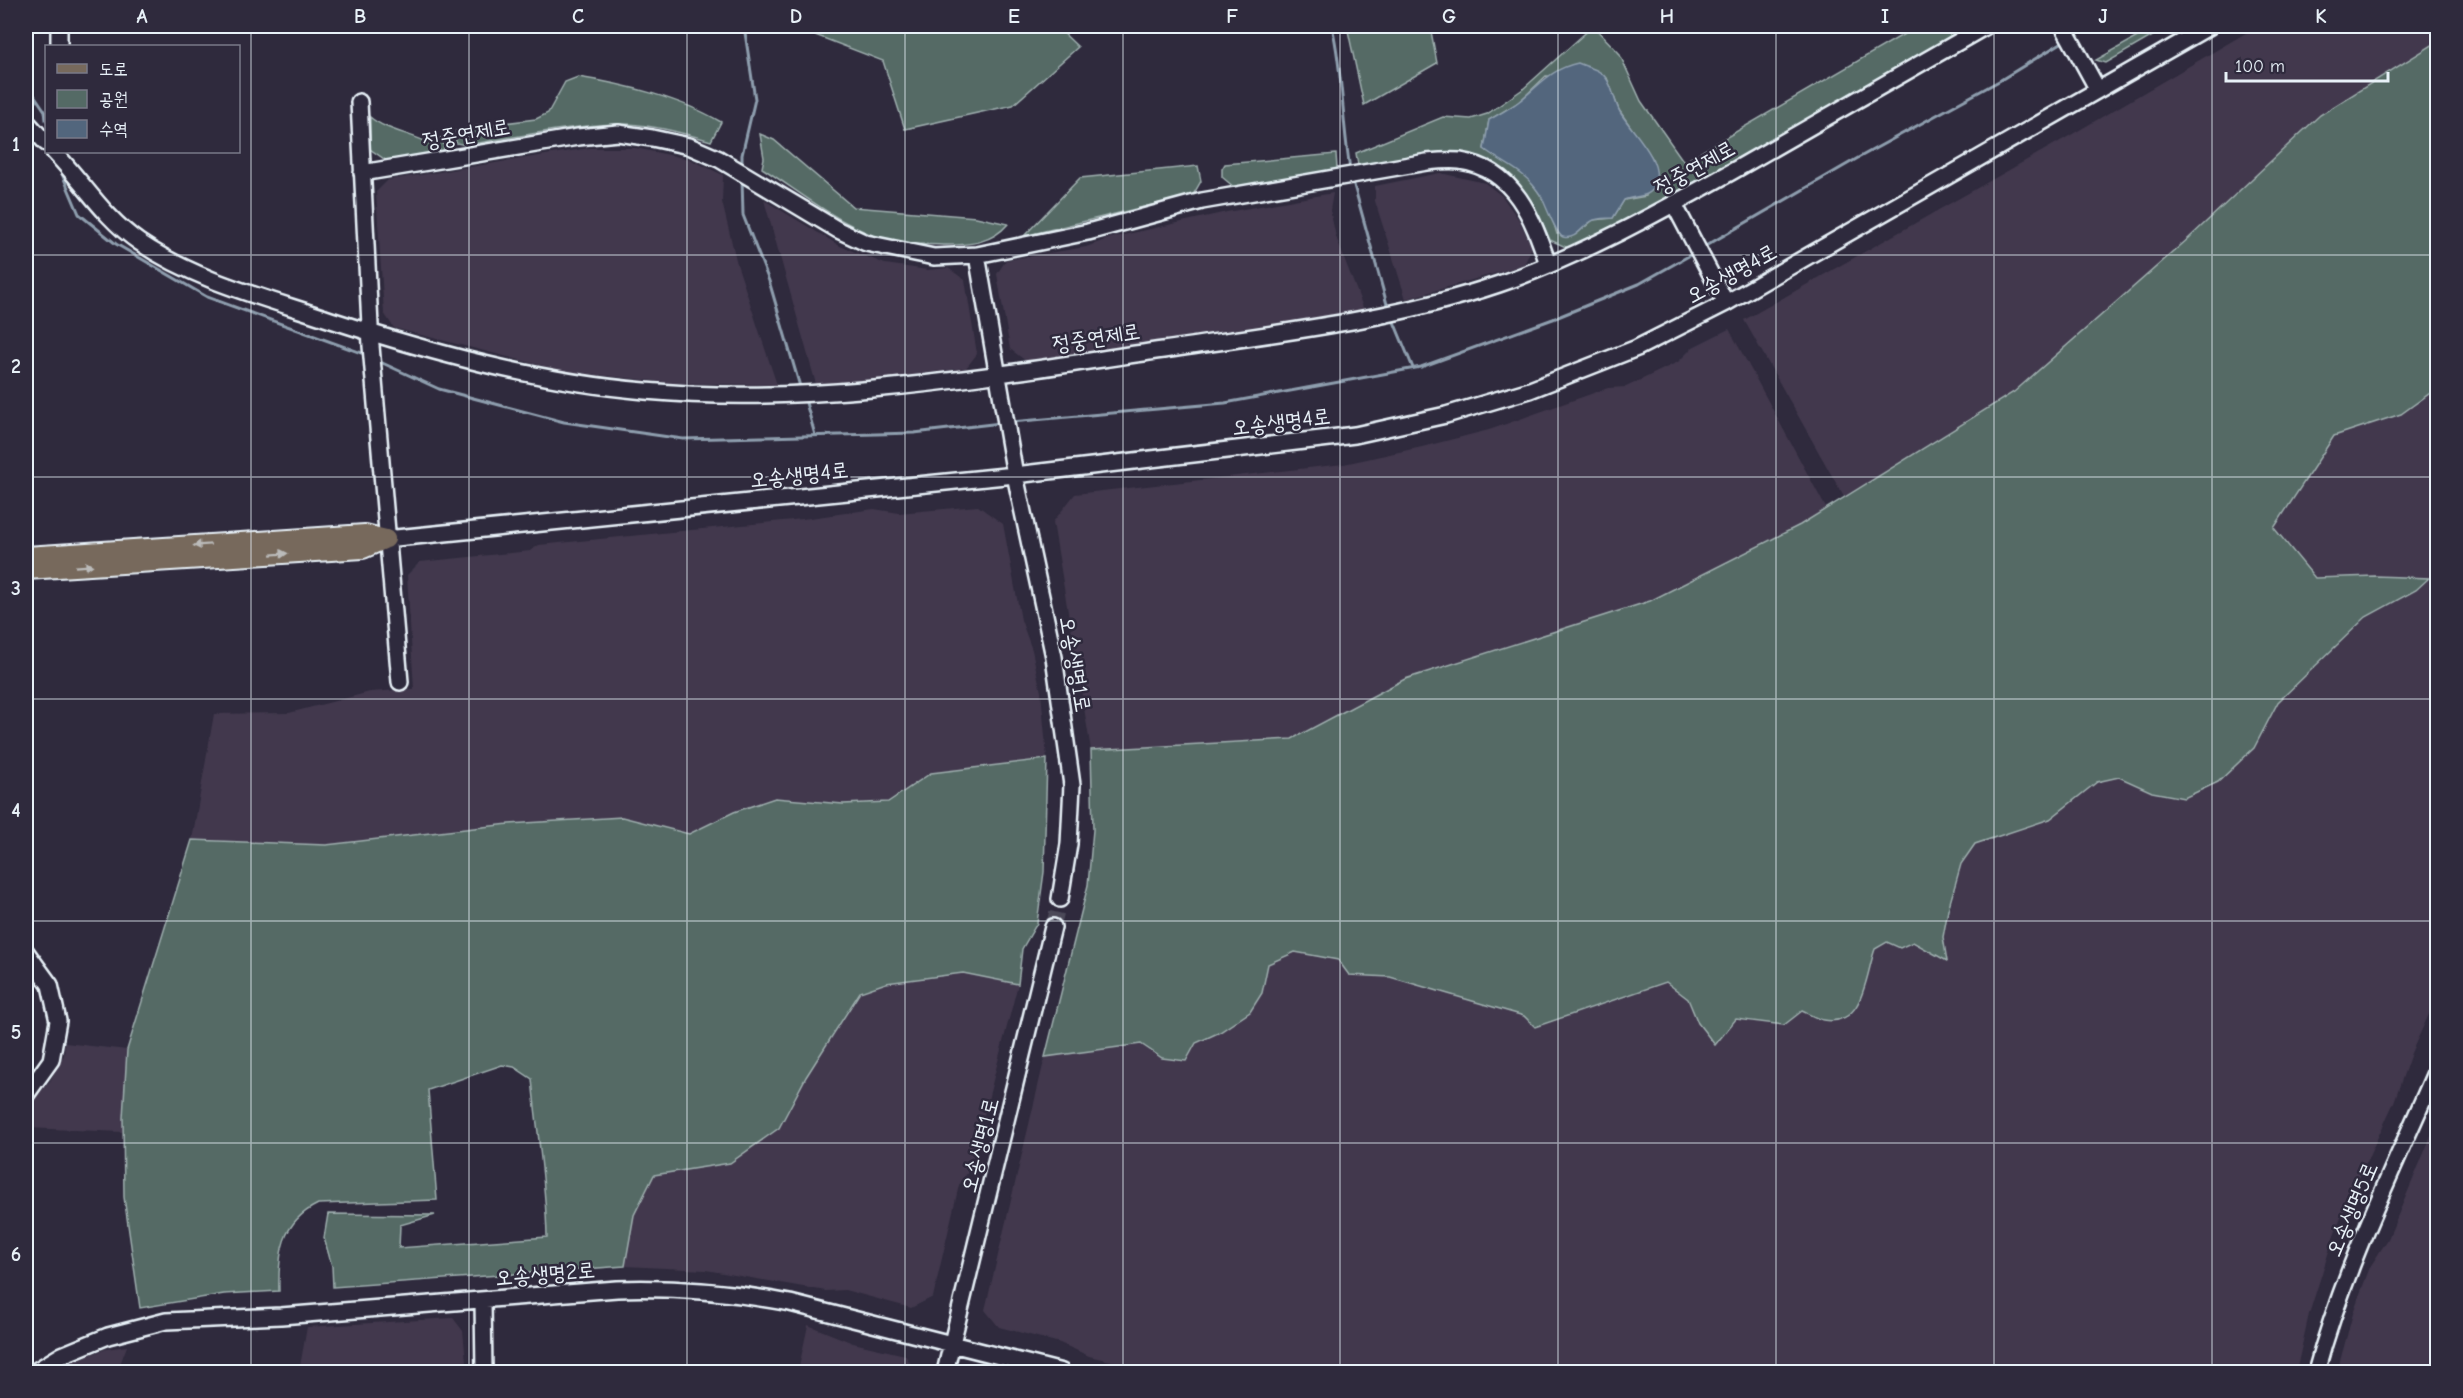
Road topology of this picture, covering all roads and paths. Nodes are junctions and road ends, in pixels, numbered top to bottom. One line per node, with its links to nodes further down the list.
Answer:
1 (58, 26): 5 (street)
2 (1986, 26): 14 (street, 정중연제로)
3 (2062, 26): 6 (street)
4 (2210, 26): 6 (street, 오송생명4로)
5 (59, 45)
6 (2098, 90): 17 (street, 오송생명4로)
7 (359, 102): 12 (street)
8 (26, 121): 9 (street)
9 (45, 142)
10 (55, 153): 13 (street)
11 (70, 153): 13 (street)
12 (362, 173): 15 (street, 정중연제로); 18 (street)
13 (82, 182): 18 (street)
14 (1676, 208): 16 (street, 정중연제로); 17 (street)
15 (977, 255): 16 (street); 19 (street, 오송생명1로)
16 (1548, 264): 19 (street, 정중연제로)
17 (1723, 298): 20 (street, 오송생명4로)
18 (370, 339): 19 (street, 정중연제로); 21 (street)
19 (999, 380): 20 (street, 오송생명1로)
20 (1015, 475): 21 (street, 오송생명4로); 25 (street, 오송생명1로)
21 (386, 539): 22 (main road, one-way to 22); 23 (main road, one-way to 21); 24 (street)
22 (26, 556)
23 (26, 570)
24 (400, 682)
25 (1060, 899)
26 (1053, 927): 32 (street, 오송생명1로)
27 (26, 952): 30 (street)
28 (2438, 1066): 29 (street, 오송생명5로)
29 (2434, 1085): 37 (street, 오송생명5로)
30 (26, 1095)
31 (483, 1301): 32 (street, 오송생명2로); 33 (street, 오송생명2로); 34 (street)
32 (952, 1343): 35 (street, 오송생명1로); 36 (street, 오송생명2로)
33 (34, 1372)
34 (484, 1372)
35 (945, 1372)
36 (1062, 1372)
37 (2316, 1372)

